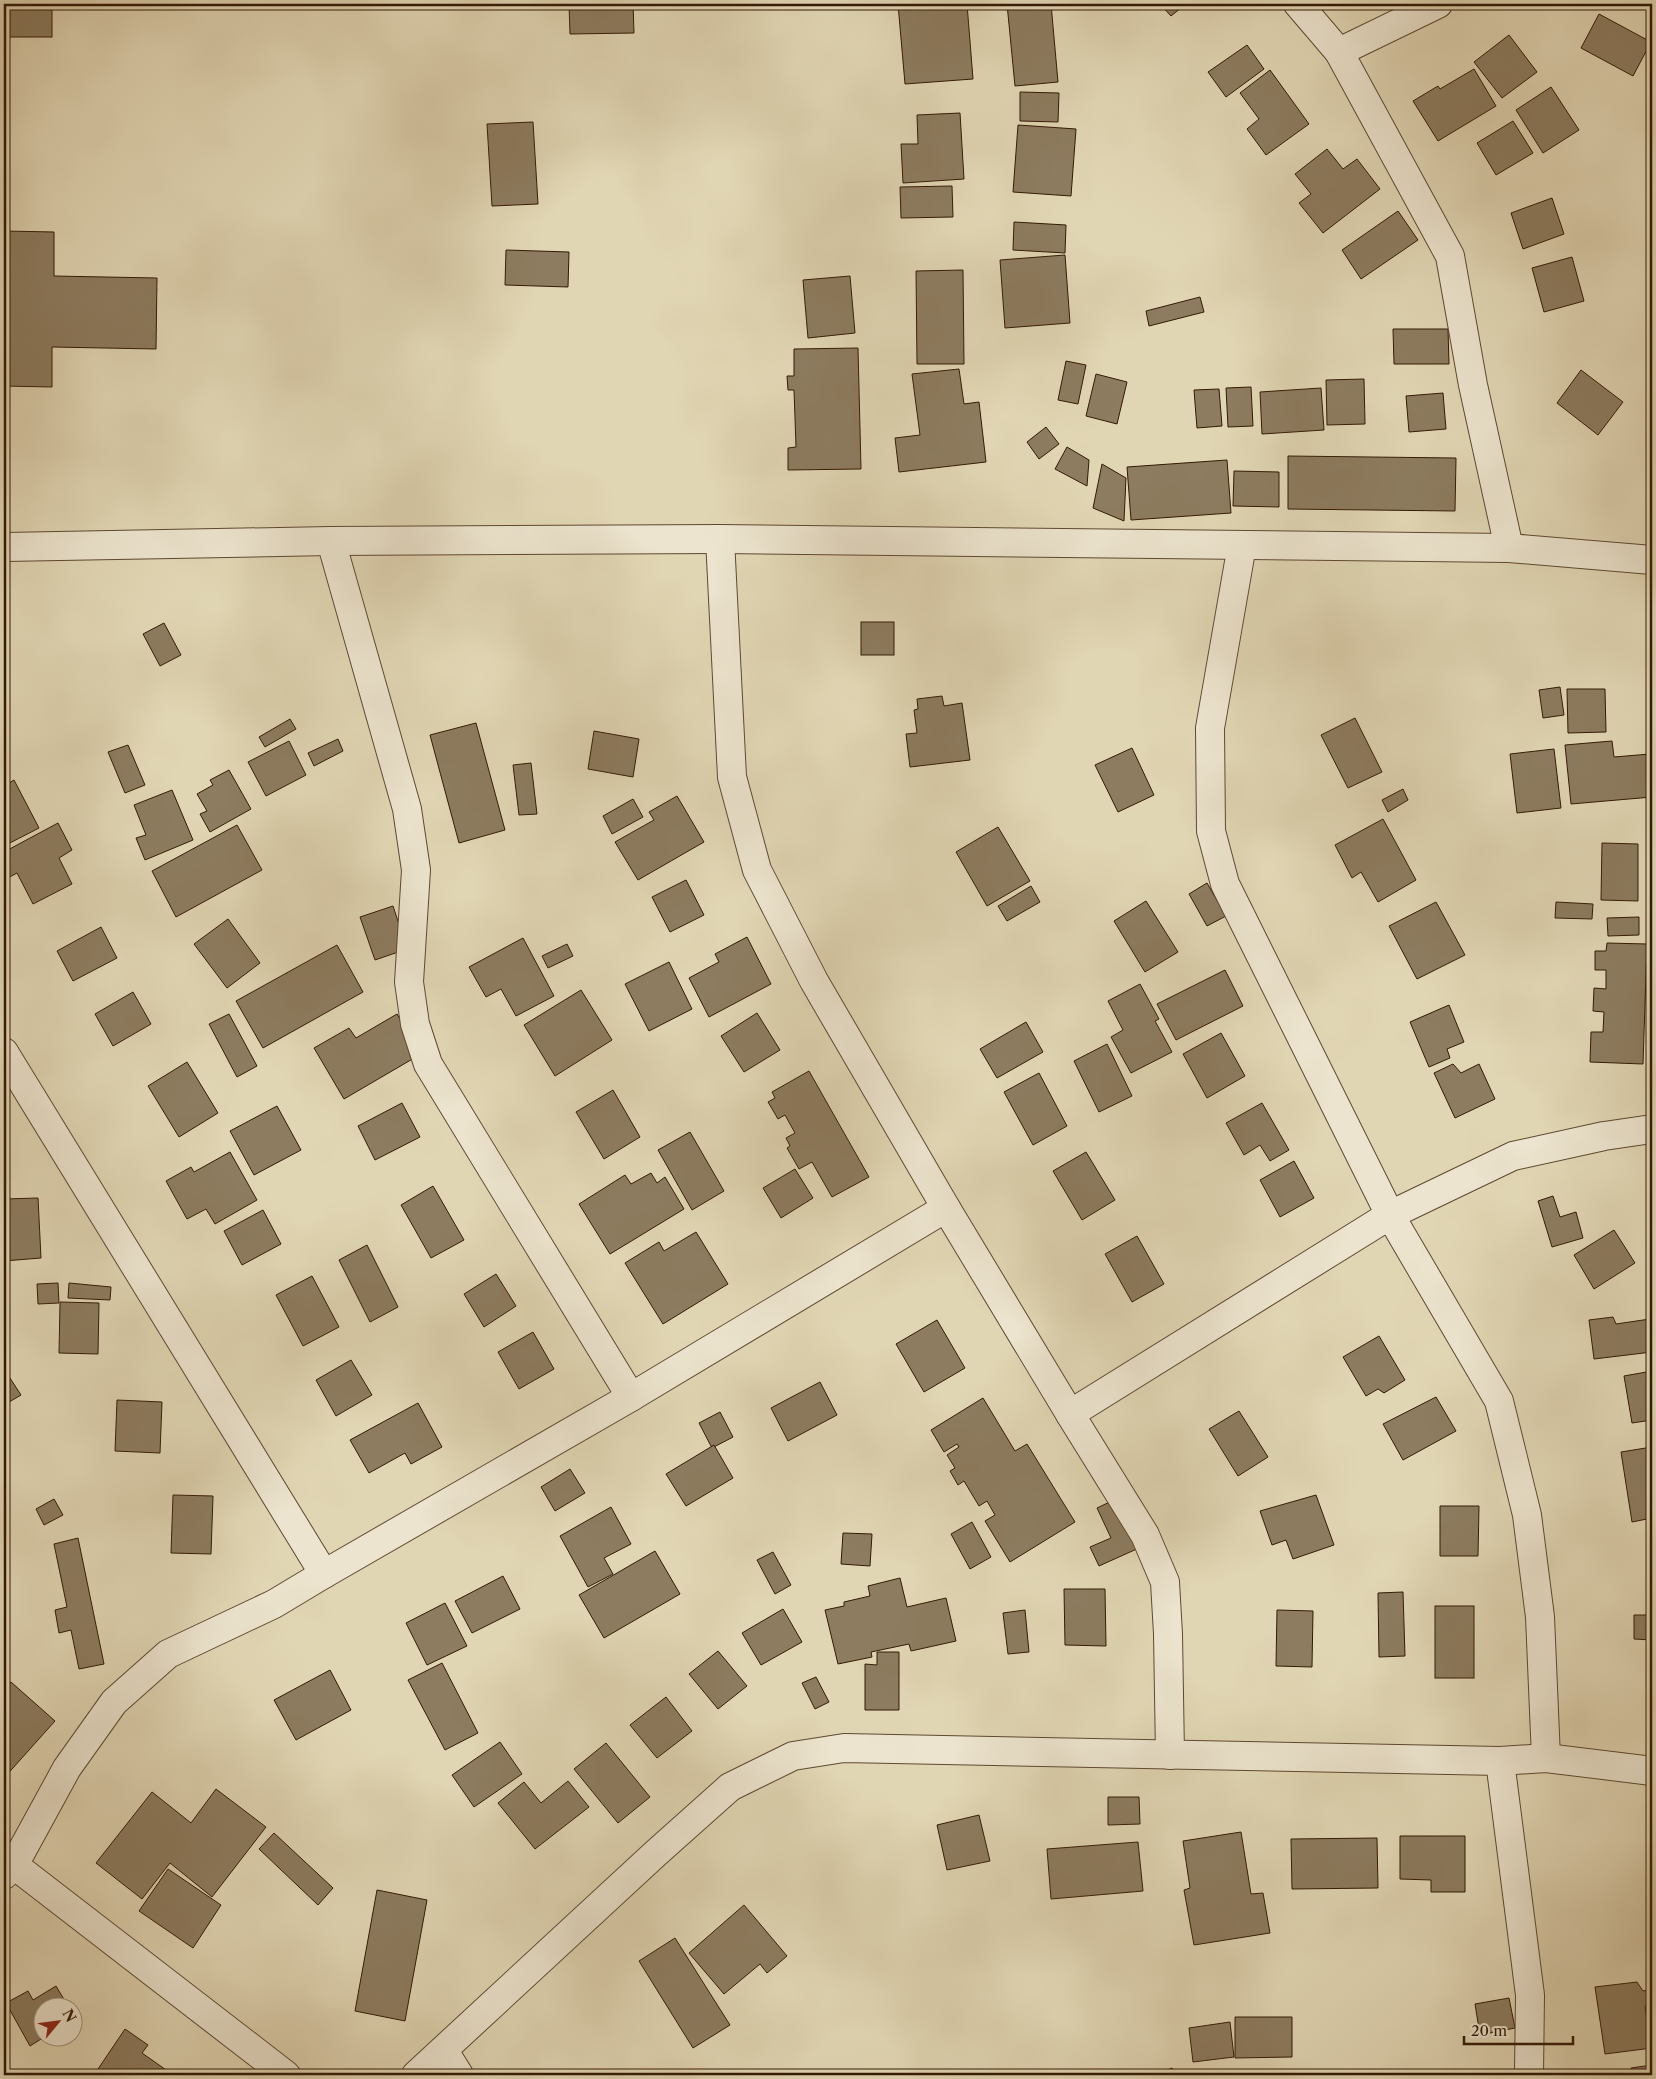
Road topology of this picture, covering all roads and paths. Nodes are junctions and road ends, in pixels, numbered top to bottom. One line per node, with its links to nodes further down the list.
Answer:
1 (1298, 4): 3 (street)
2 (1438, 4): 3 (street)
3 (1339, 52): 8 (street)
4 (720, 539): 5 (street); 6 (street); 12 (street)
5 (331, 541): 7 (street); 14 (street)
6 (1242, 545): 8 (street); 13 (street)
7 (4, 547)
8 (1509, 548): 9 (street)
9 (1652, 560)
10 (4, 1052): 16 (street)
11 (1652, 1129): 13 (street)
12 (946, 1208): 14 (street); 15 (street)
13 (1390, 1215): 15 (street); 18 (street)
14 (631, 1397): 16 (street)
15 (1070, 1414): 17 (street)
16 (324, 1574): 21 (street)
17 (1170, 1755): 19 (street); 22 (street)
18 (1546, 1758): 19 (street); 20 (street)
19 (1500, 1761): 26 (street)
20 (1652, 1771)
21 (9, 1870): 23 (street)
22 (444, 2051): 24 (street); 25 (street)
23 (286, 2075)
24 (416, 2075)
25 (459, 2075)
26 (1528, 2075)

